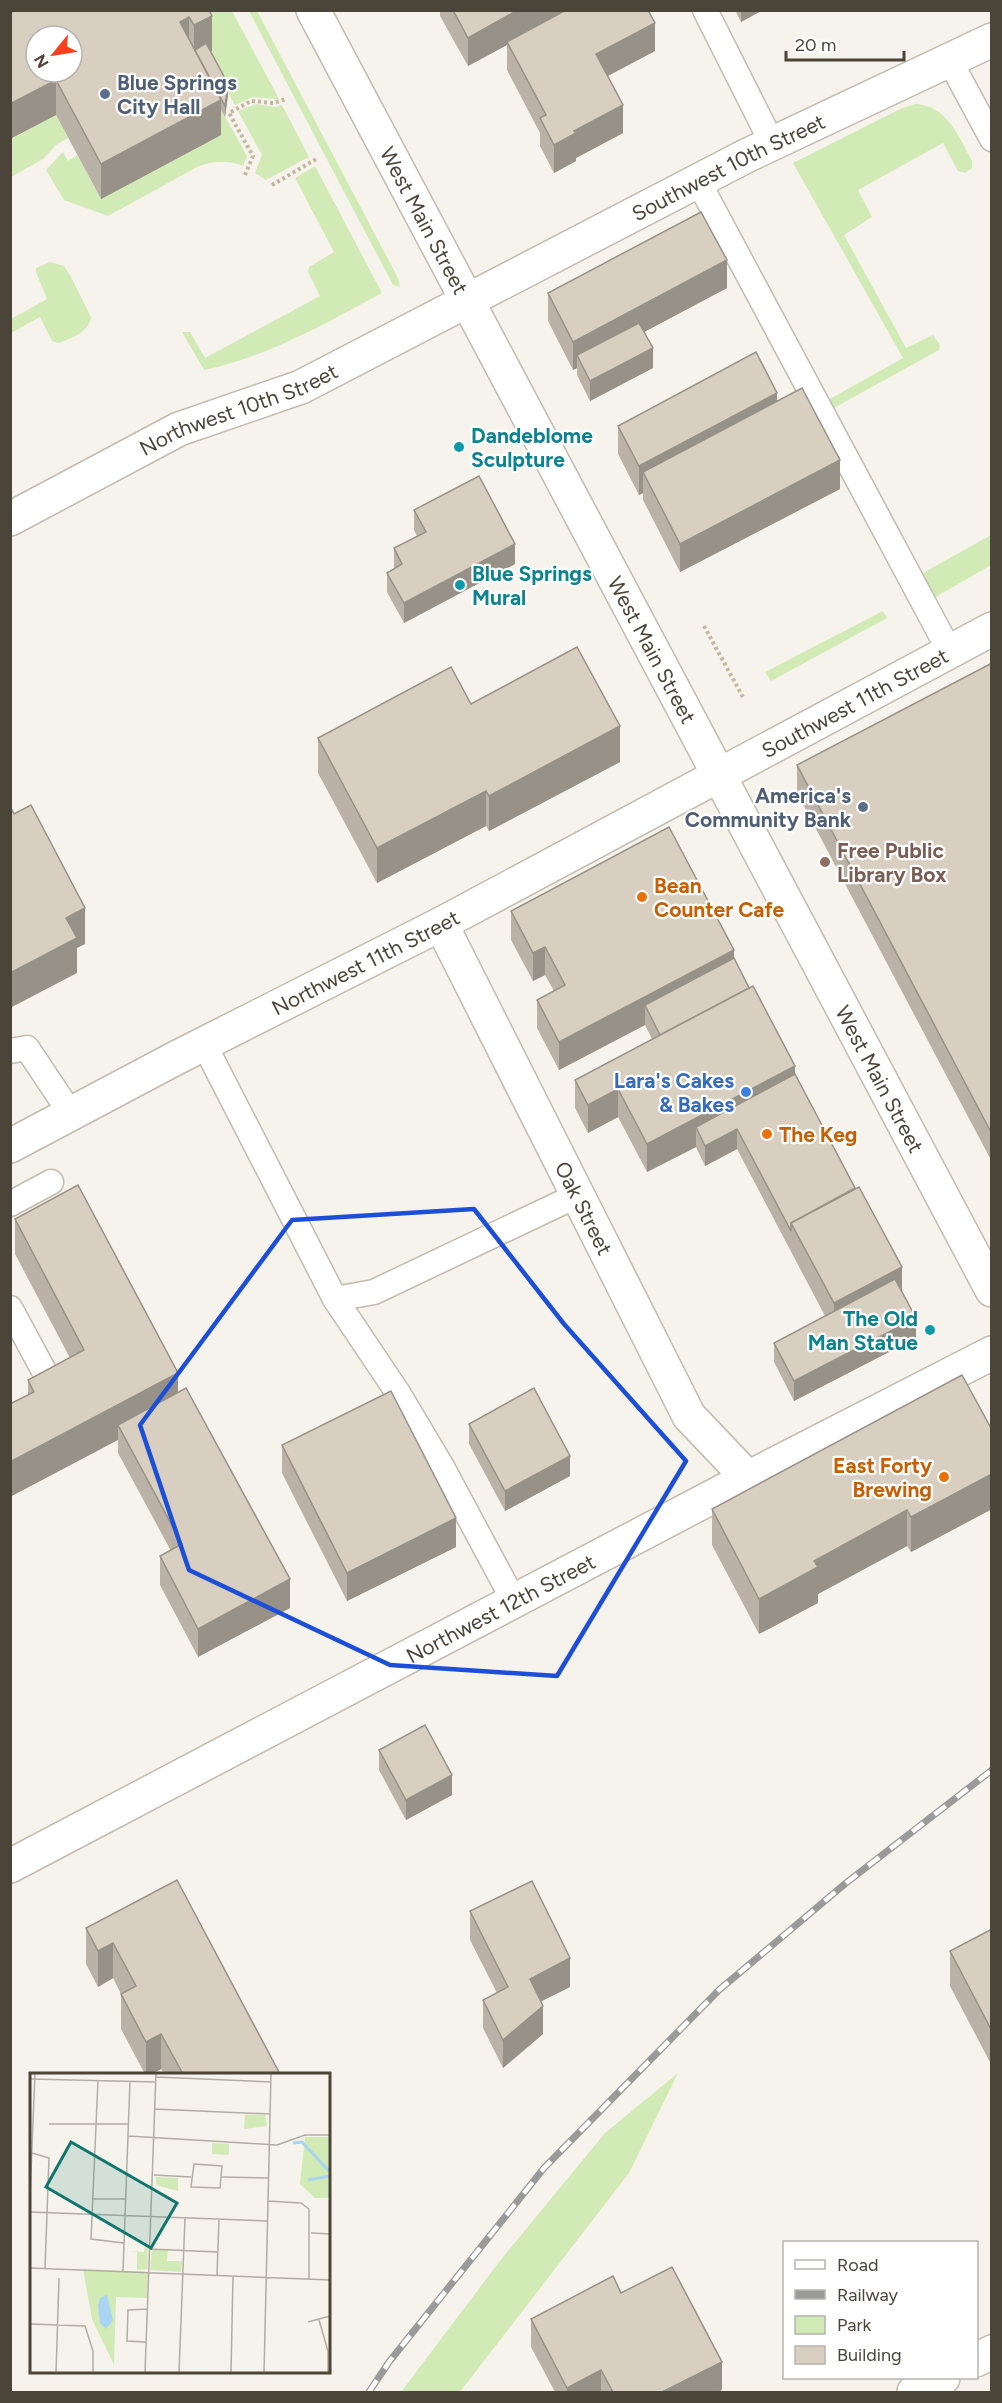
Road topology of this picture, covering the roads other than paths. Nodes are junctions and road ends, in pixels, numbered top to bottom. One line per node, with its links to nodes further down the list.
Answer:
1 (313, 10): 8 (street, West Main Street)
2 (705, 10): 6 (lane)
3 (992, 40): 4 (street, Southwest 10th Street)
4 (950, 61): 5 (lane); 6 (street, Southwest 10th Street)
5 (992, 139)
6 (772, 143): 7 (street, Southwest 10th Street)
7 (698, 182): 8 (street, Southwest 10th Street); 11 (lane)
8 (466, 300): 9 (street, Northwest 10th Street); 12 (street, West Main Street)
9 (10, 519)
10 (992, 629): 11 (street, Southwest 11th Street)
11 (950, 652): 12 (street, Southwest 11th Street)
12 (719, 776): 13 (street, Northwest 11th Street); 21 (street, West Main Street)
13 (441, 924): 14 (street, Northwest 11th Street); 19 (street, Oak Street)
14 (204, 1044): 16 (street, Northwest 11th Street); 22 (lane)
15 (10, 1051): 16 (lane)
16 (71, 1114): 17 (street, Northwest 11th Street)
17 (10, 1146)
18 (51, 1182): 20 (lane)
19 (578, 1195): 22 (lane); 26 (street, Oak Street)
20 (10, 1204)
21 (992, 1290)
22 (335, 1299): 27 (lane)
23 (10, 1308): 25 (lane)
24 (992, 1353): 26 (street, Northwest 12th Street)
25 (52, 1386)
26 (748, 1478): 27 (street, Northwest 12th Street)
27 (514, 1601): 28 (street, Northwest 12th Street)
28 (10, 1866)
29 (992, 2352): 30 (street)
30 (978, 2359)
31 (941, 2379): 32 (street)
32 (914, 2392)

